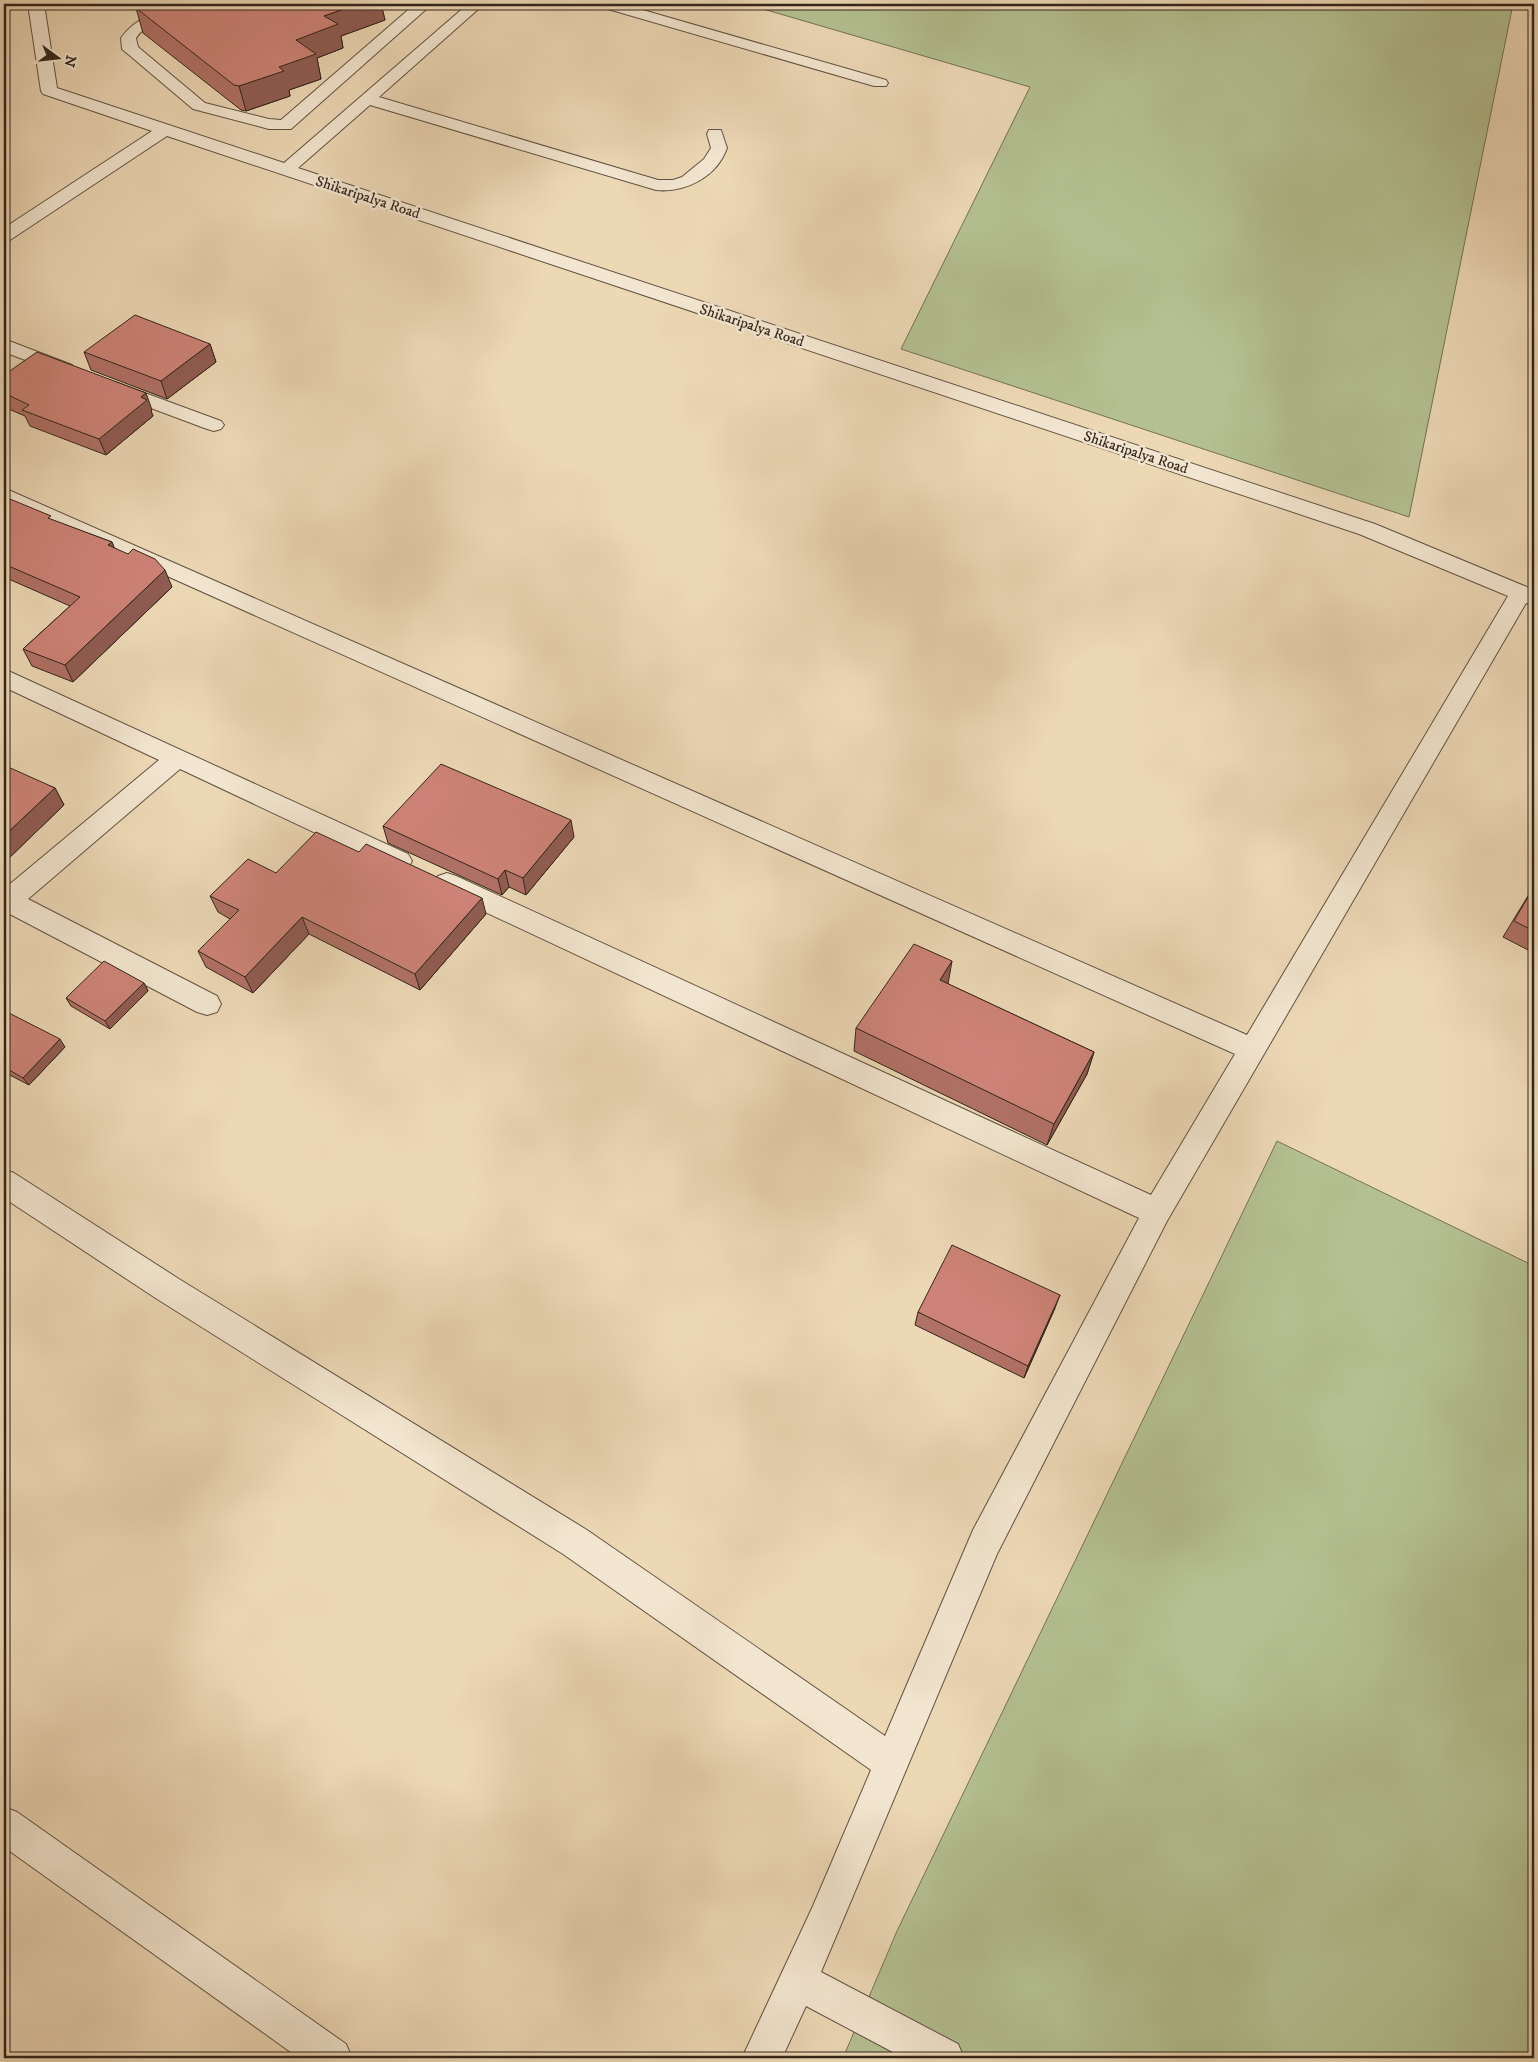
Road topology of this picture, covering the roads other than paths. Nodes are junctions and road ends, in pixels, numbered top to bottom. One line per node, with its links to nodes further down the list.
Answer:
1 (36, 4): 9 (street, Shikaripalya Road)
2 (217, 4): 8 (street)
3 (424, 4): 8 (street)
4 (477, 4): 7 (street)
5 (606, 4): 6 (street)
6 (880, 83)
7 (367, 99): 10 (street); 13 (street)
8 (277, 124): 11 (street); 12 (street)
9 (165, 130): 11 (street, Shikaripalya Road); 14 (street)
10 (715, 134)
11 (227, 150): 12 (street, Shikaripalya Road)
12 (247, 157): 13 (street, Shikaripalya Road)
13 (286, 170): 18 (street, Shikaripalya Road)
14 (4, 236)
15 (4, 345): 16 (street)
16 (214, 425)
17 (4, 496): 23 (street)
18 (1528, 595): 23 (street)
19 (4, 677): 20 (street)
20 (177, 758): 21 (street); 25 (street)
21 (6, 900): 22 (street)
22 (207, 1004)
23 (1253, 1050): 25 (street)
24 (4, 1182): 26 (street)
25 (1157, 1212): 26 (street)
26 (892, 1763): 28 (street)
27 (4, 1825): 29 (street)
28 (798, 1981): 30 (street); 31 (street)
29 (332, 2058)
30 (762, 2058)
31 (944, 2058)

